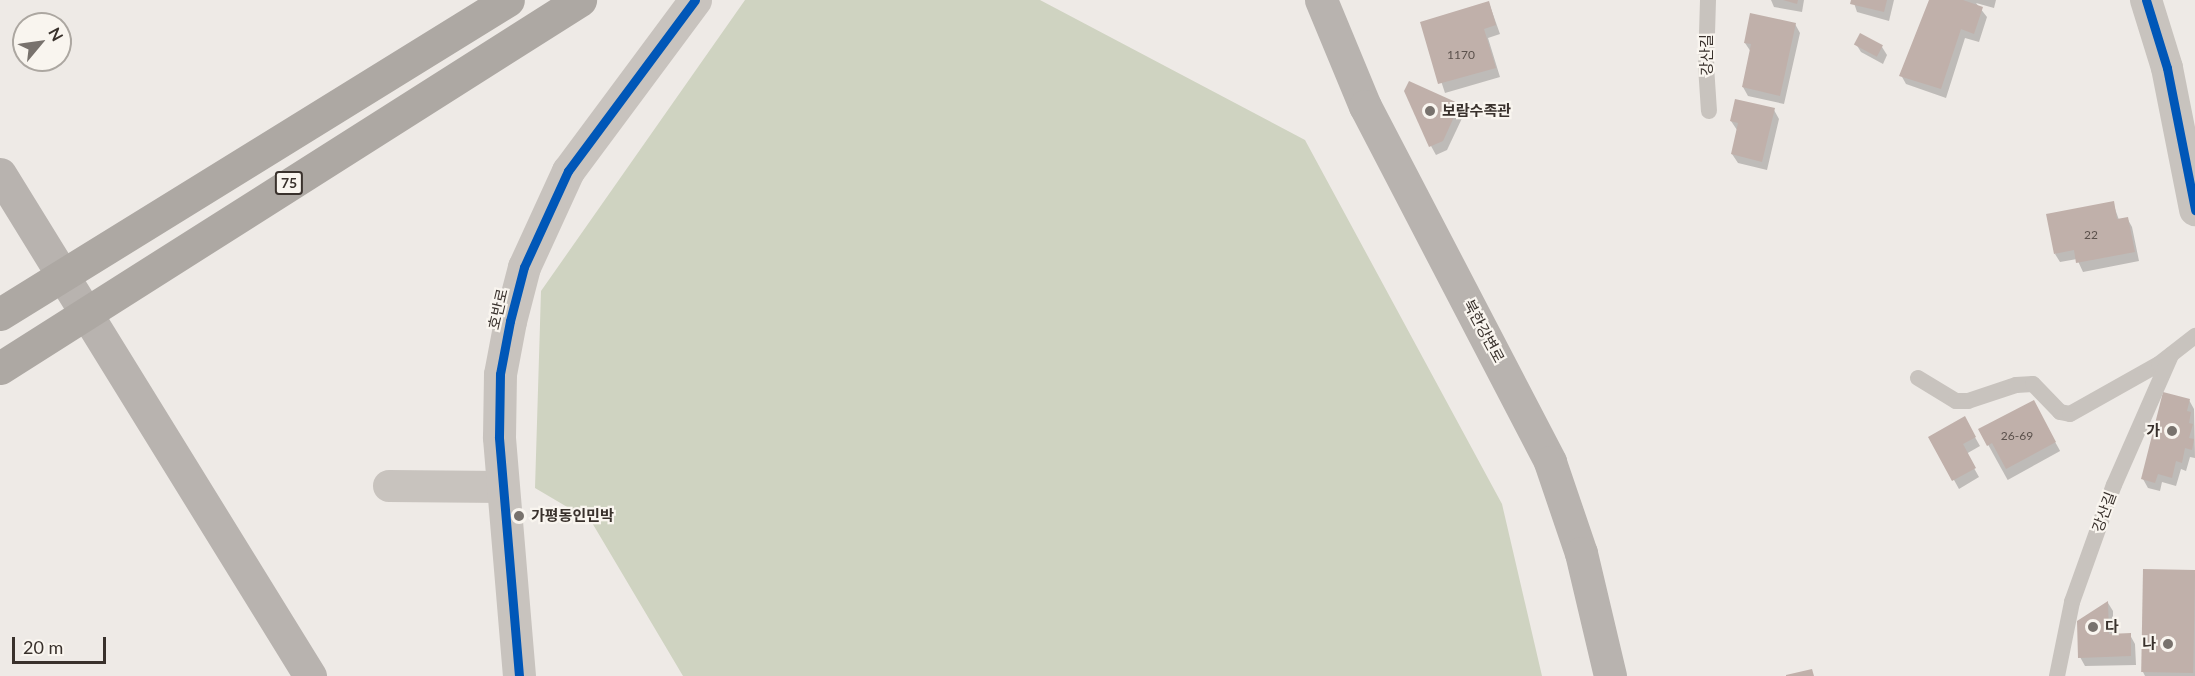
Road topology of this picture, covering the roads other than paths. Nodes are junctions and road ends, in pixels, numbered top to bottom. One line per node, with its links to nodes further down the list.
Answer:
1 (508, 0): 10 (main road)
2 (580, 0): 11 (main road, 75)
3 (695, 0): 18 (street, 호반로)
4 (1321, 0): 21 (main road, 북한강변로)
5 (1708, 0): 7 (lane, 강산길)
6 (2146, 0): 9 (street)
7 (1709, 111)
8 (0, 174): 10 (main road)
9 (2195, 210)
10 (62, 275): 11 (main road); 12 (main road)
11 (85, 312): 15 (main road, 75); 19 (main road)
12 (0, 314)
13 (2195, 336): 14 (lane, 강산길)
14 (2171, 355): 16 (lane, 강산길); 22 (lane, 강산길)
15 (0, 368)
16 (1918, 378)
17 (389, 486): 18 (street)
18 (503, 487): 20 (street, 호반로)
19 (310, 676)
20 (519, 676)
21 (1610, 676)
22 (2057, 676)

